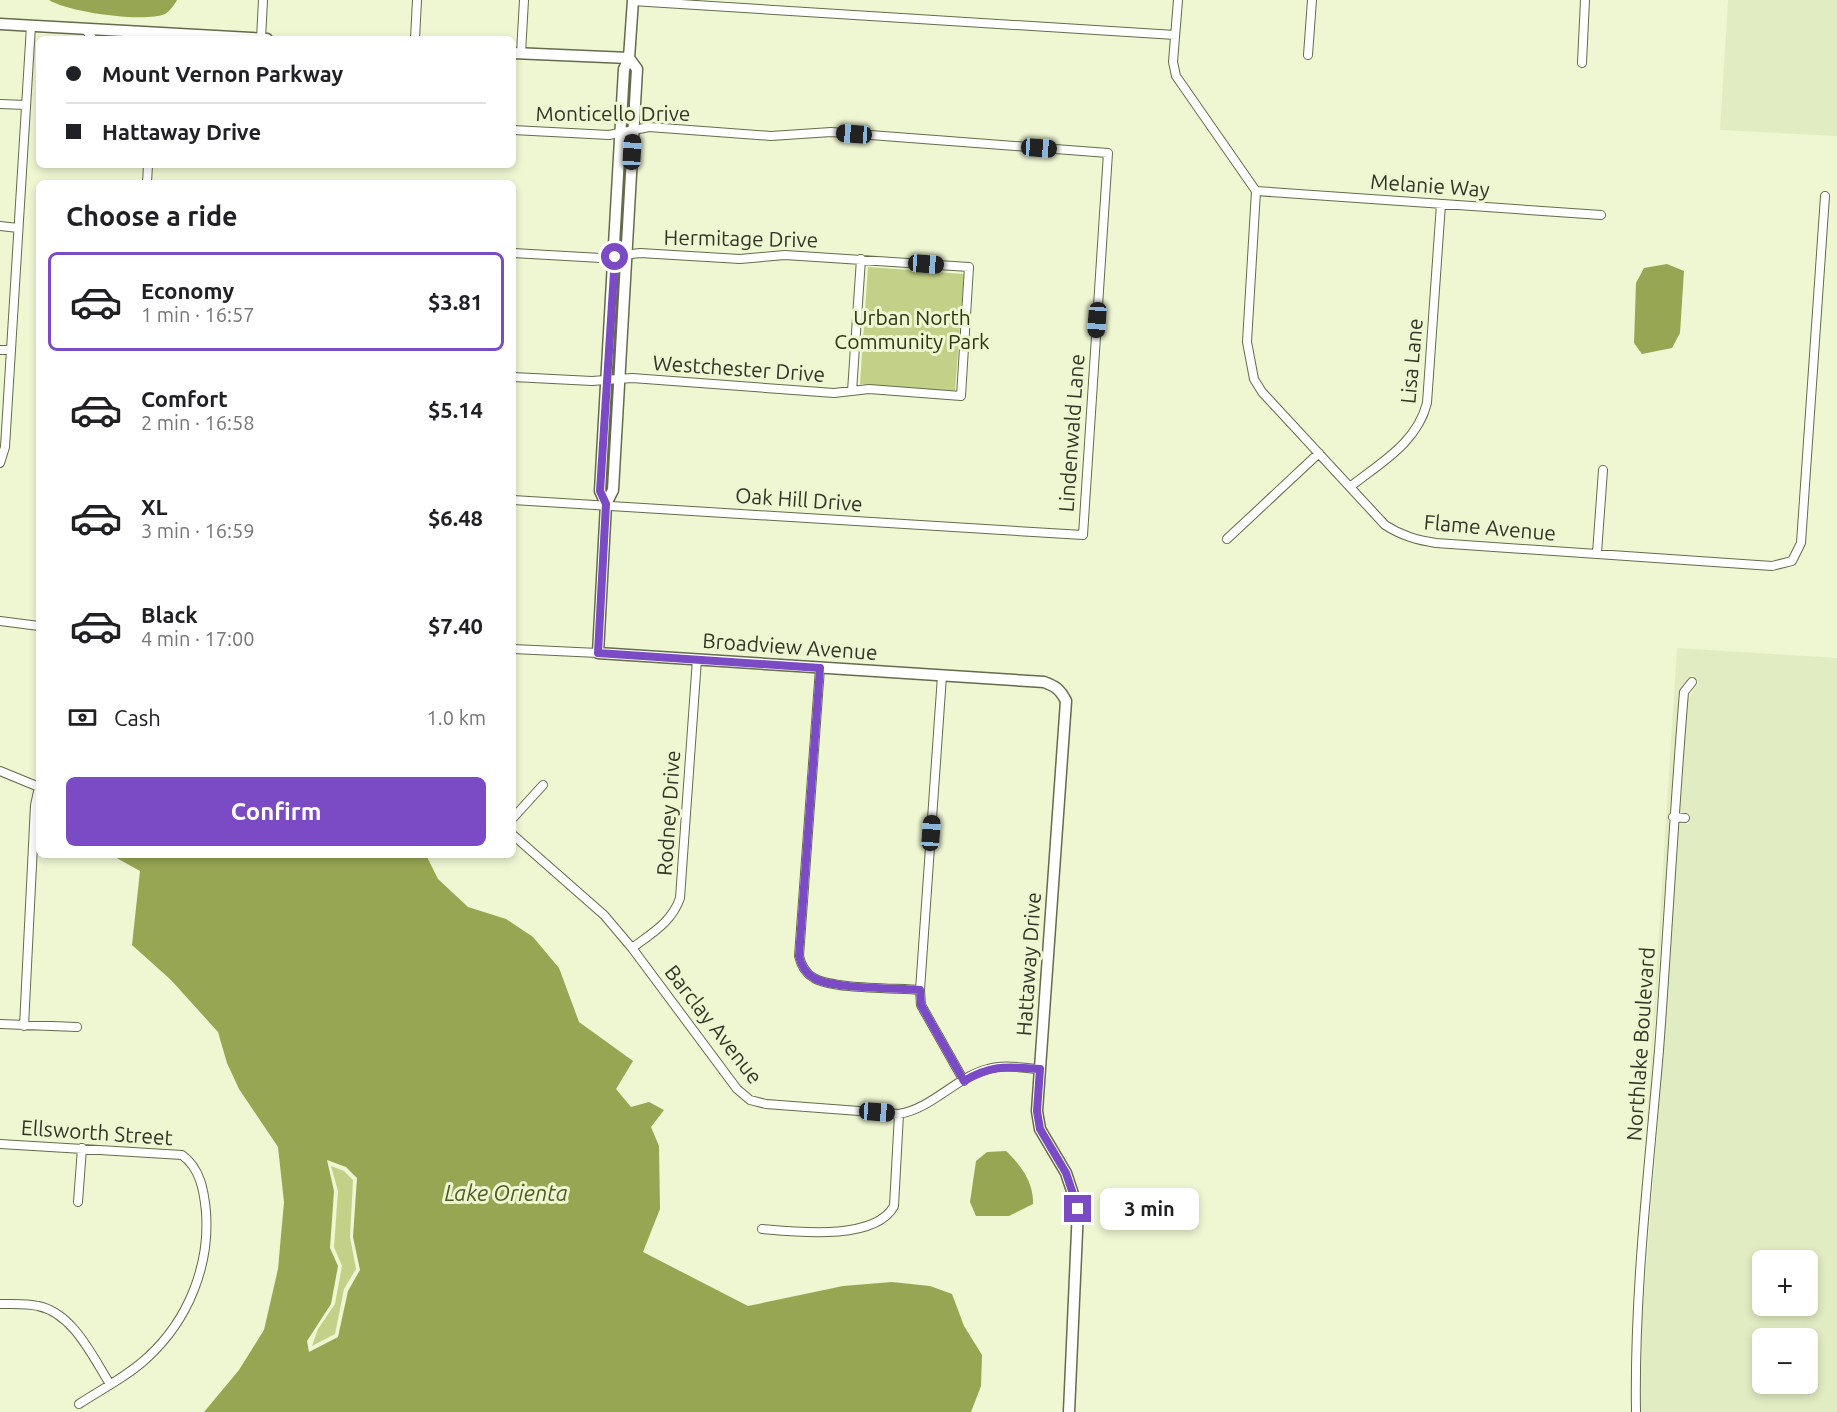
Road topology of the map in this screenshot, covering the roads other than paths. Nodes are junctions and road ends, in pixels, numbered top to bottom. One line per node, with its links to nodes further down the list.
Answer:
1 (263, 0): 14 (street)
2 (417, 0): 15 (street)
3 (524, 0): 16 (street)
4 (1178, 0): 11 (street)
5 (1312, 0): 17 (street)
6 (1585, 0): 19 (street)
7 (632, 1): 11 (street); 18 (street)
8 (0, 24): 9 (street)
9 (31, 26): 10 (street); 21 (street)
10 (85, 29): 12 (street); 13 (street)
11 (1175, 35): 25 (street)
12 (91, 36)
13 (156, 36)
14 (261, 36)
15 (415, 36)
16 (517, 53): 18 (street)
17 (1308, 55)
18 (629, 58): 23 (street)
19 (1582, 63)
20 (0, 104): 21 (street)
21 (26, 105): 30 (street)
22 (516, 130): 23 (street, Monticello Drive)
23 (628, 132): 24 (street, Monticello Drive); 32 (street); 33 (street)
24 (1108, 153): 47 (street, Lindenwald Lane)
25 (1256, 191): 27 (street, Melanie Way); 41 (street, Flame Avenue)
26 (1825, 196): 49 (street, Flame Avenue)
27 (1441, 204): 28 (street, Melanie Way); 44 (street, Lisa Lane)
28 (1601, 214)
29 (0, 226): 30 (street)
30 (18, 228): 36 (street)
31 (516, 253): 32 (street, Hermitage Drive)
32 (615, 257): 33 (street, Hermitage Drive); 38 (street)
33 (627, 257): 34 (street, Hermitage Drive); 38 (street)
34 (861, 259): 39 (street); 40 (street, Hermitage Drive)
35 (0, 350): 36 (street)
36 (11, 350): 42 (street)
37 (516, 377): 38 (street, Westchester Drive)
38 (613, 380): 39 (street, Westchester Drive); 46 (street)
39 (852, 391): 40 (street, Westchester Drive)
40 (961, 396)
41 (1319, 453): 44 (street, Flame Avenue); 48 (street)
42 (0, 463)
43 (1603, 470): 49 (street)
44 (1350, 487): 49 (street, Flame Avenue)
45 (516, 500): 46 (street, Oak Hill Drive)
46 (606, 504): 47 (street, Oak Hill Drive); 53 (street)
47 (1083, 535)
48 (1227, 538)
49 (1597, 553)
50 (0, 621): 51 (street)
51 (36, 626)
52 (516, 649): 53 (street, Broadview Avenue)
53 (598, 653): 54 (street, Broadview Avenue)
54 (697, 659): 55 (street, Broadview Avenue); 67 (street, Rodney Drive)
55 (820, 668): 56 (street, Broadview Avenue); 68 (street)
56 (942, 676): 58 (street, Broadview Avenue); 68 (street)
57 (1692, 682): 63 (street, Northlake Boulevard)
58 (1061, 691): 72 (street, Hattaway Drive)
59 (0, 771): 61 (street)
60 (543, 785): 62 (street)
61 (36, 786)
62 (516, 815)
63 (1673, 817): 64 (street); 83 (street, Northlake Boulevard)
64 (1685, 818)
65 (36, 835): 70 (street)
66 (516, 838): 67 (street, Barclay Avenue)
67 (632, 948): 74 (street, Barclay Avenue)
68 (920, 990): 73 (street)
69 (0, 1024): 70 (street)
70 (24, 1026): 71 (street)
71 (77, 1027)
72 (1040, 1069): 73 (street, Barclay Avenue); 82 (street, Hattaway Drive)
73 (964, 1081): 74 (street, Barclay Avenue)
74 (899, 1114): 78 (street)
75 (0, 1144): 76 (street, Ellsworth Street)
76 (82, 1148): 77 (street); 80 (street, Ellsworth Street)
77 (78, 1202)
78 (762, 1229)
79 (0, 1304): 80 (street)
80 (110, 1384): 81 (street)
81 (79, 1404)
82 (1069, 1412)
83 (1636, 1412)

